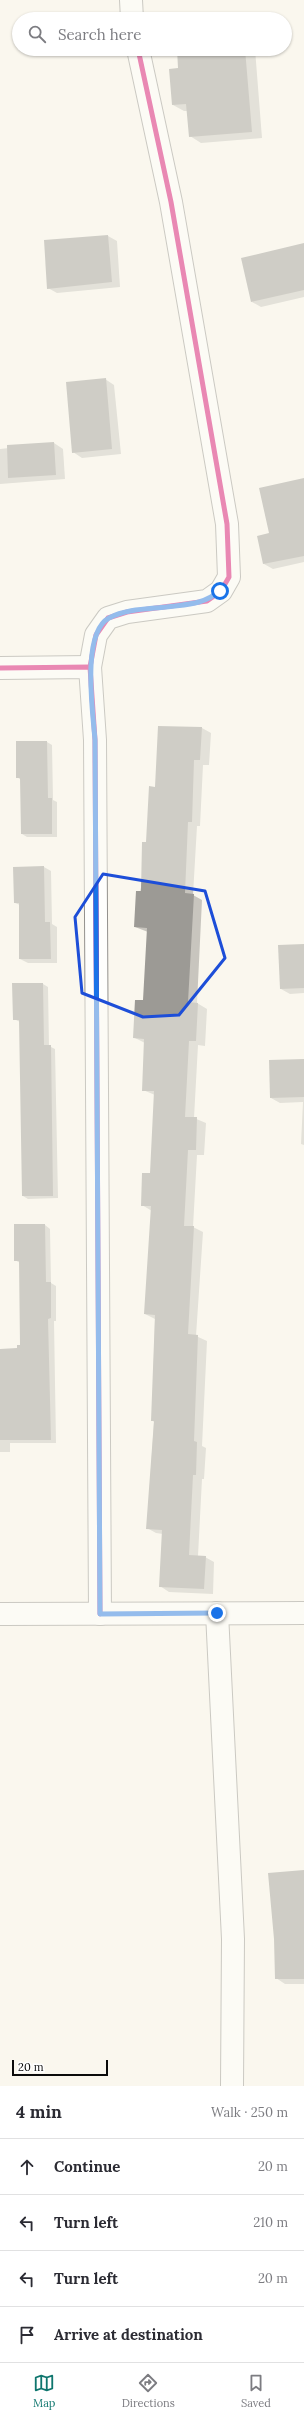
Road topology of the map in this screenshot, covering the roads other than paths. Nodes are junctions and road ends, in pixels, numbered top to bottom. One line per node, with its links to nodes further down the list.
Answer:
1 (131, 0): 2 (street)
2 (132, 12)
3 (140, 56): 4 (street)
4 (90, 667): 5 (street); 9 (street)
5 (0, 668)
6 (217, 1613): 7 (street); 9 (street); 10 (street)
7 (304, 1613)
8 (0, 1614): 9 (street)
9 (100, 1614)
10 (232, 2086)

